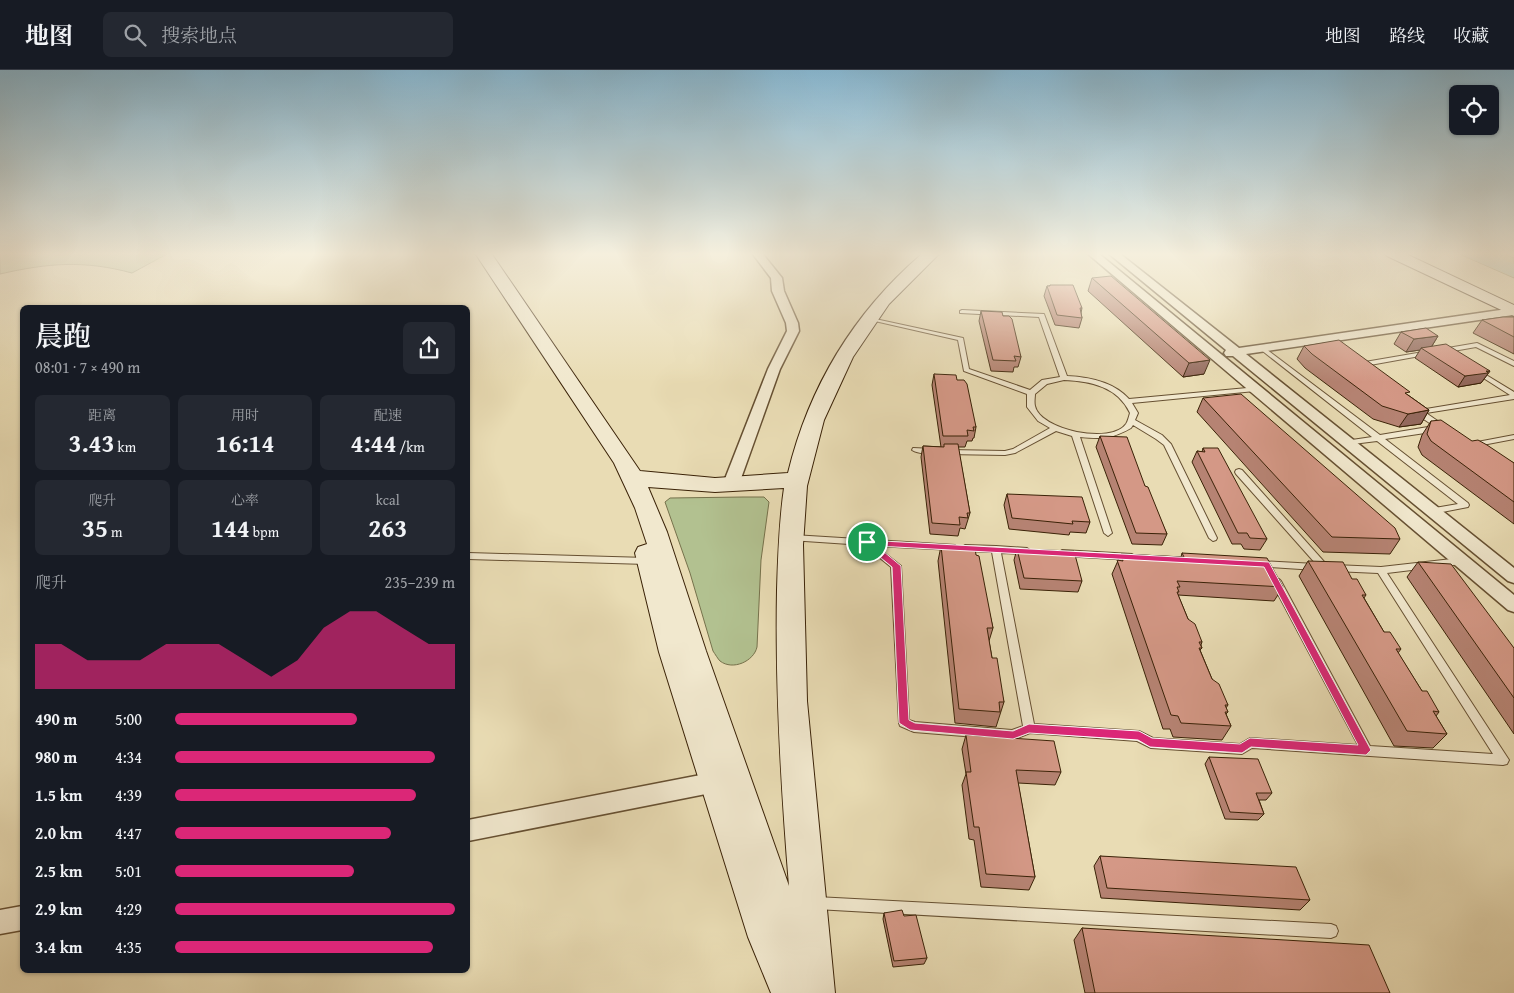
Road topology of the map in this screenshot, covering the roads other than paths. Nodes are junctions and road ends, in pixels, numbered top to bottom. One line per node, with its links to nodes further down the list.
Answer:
1 (500, 296): 49 (main road)
2 (513, 296): 35 (main road)
3 (780, 296): 37 (street)
4 (887, 296): 10 (main road)
5 (1144, 296): 14 (street)
6 (1167, 296): 13 (street)
7 (1483, 296): 8 (main road)
8 (1514, 311): 11 (street)
9 (962, 312): 19 (lane)
10 (868, 318): 21 (lane); 36 (main road)
11 (1262, 348): 13 (street); 30 (lane)
12 (1444, 350): 15 (lane); 16 (lane); 18 (lane)
13 (1236, 352): 14 (street); 31 (street)
14 (1215, 355): 20 (street)
15 (1452, 355)
16 (1514, 364)
17 (1467, 365): 22 (lane)
18 (1365, 374)
19 (1064, 378): 21 (lane); 23 (lane)
20 (1255, 389): 23 (lane); 48 (street)
21 (1031, 392): 27 (lane)
22 (1514, 396): 25 (lane)
23 (1128, 401): 26 (lane)
24 (1411, 407): 25 (lane)
25 (1419, 412): 30 (lane)
26 (1132, 422): 28 (lane); 41 (lane)
27 (1056, 428): 28 (lane); 32 (lane)
28 (1075, 434): 39 (lane)
29 (1514, 437): 33 (lane)
30 (1378, 438): 31 (lane); 38 (lane)
31 (1348, 443): 38 (street)
32 (916, 450)
33 (1475, 451)
34 (1239, 472): 52 (lane)
35 (633, 477): 37 (main road); 66 (main road)
36 (798, 478): 37 (main road); 40 (main road)
37 (731, 484)
38 (1432, 511): 54 (street)
39 (1108, 533)
40 (791, 538): 42 (lane); 61 (main road)
41 (1213, 538)
42 (867, 542): 43 (lane); 57 (lane)
43 (996, 549): 44 (lane); 57 (lane)
44 (1035, 552)
45 (1054, 552): 47 (lane)
46 (470, 556): 49 (lane)
47 (1141, 557)
48 (1461, 561): 53 (lane); 55 (street)
49 (649, 562): 59 (main road)
50 (1247, 563): 51 (lane)
51 (1266, 564): 52 (lane); 58 (lane)
52 (1324, 567): 53 (lane)
53 (1381, 570): 58 (lane)
54 (1513, 579): 55 (street)
55 (1491, 586): 56 (street)
56 (1514, 605)
57 (1029, 728): 58 (lane)
58 (1366, 750)
59 (716, 782): 60 (street); 65 (main road)
60 (470, 831)
61 (808, 902): 64 (lane); 67 (main road)
62 (20, 918): 63 (street)
63 (0, 922)
64 (1331, 931)
65 (790, 993)
66 (802, 993)
67 (816, 993)

